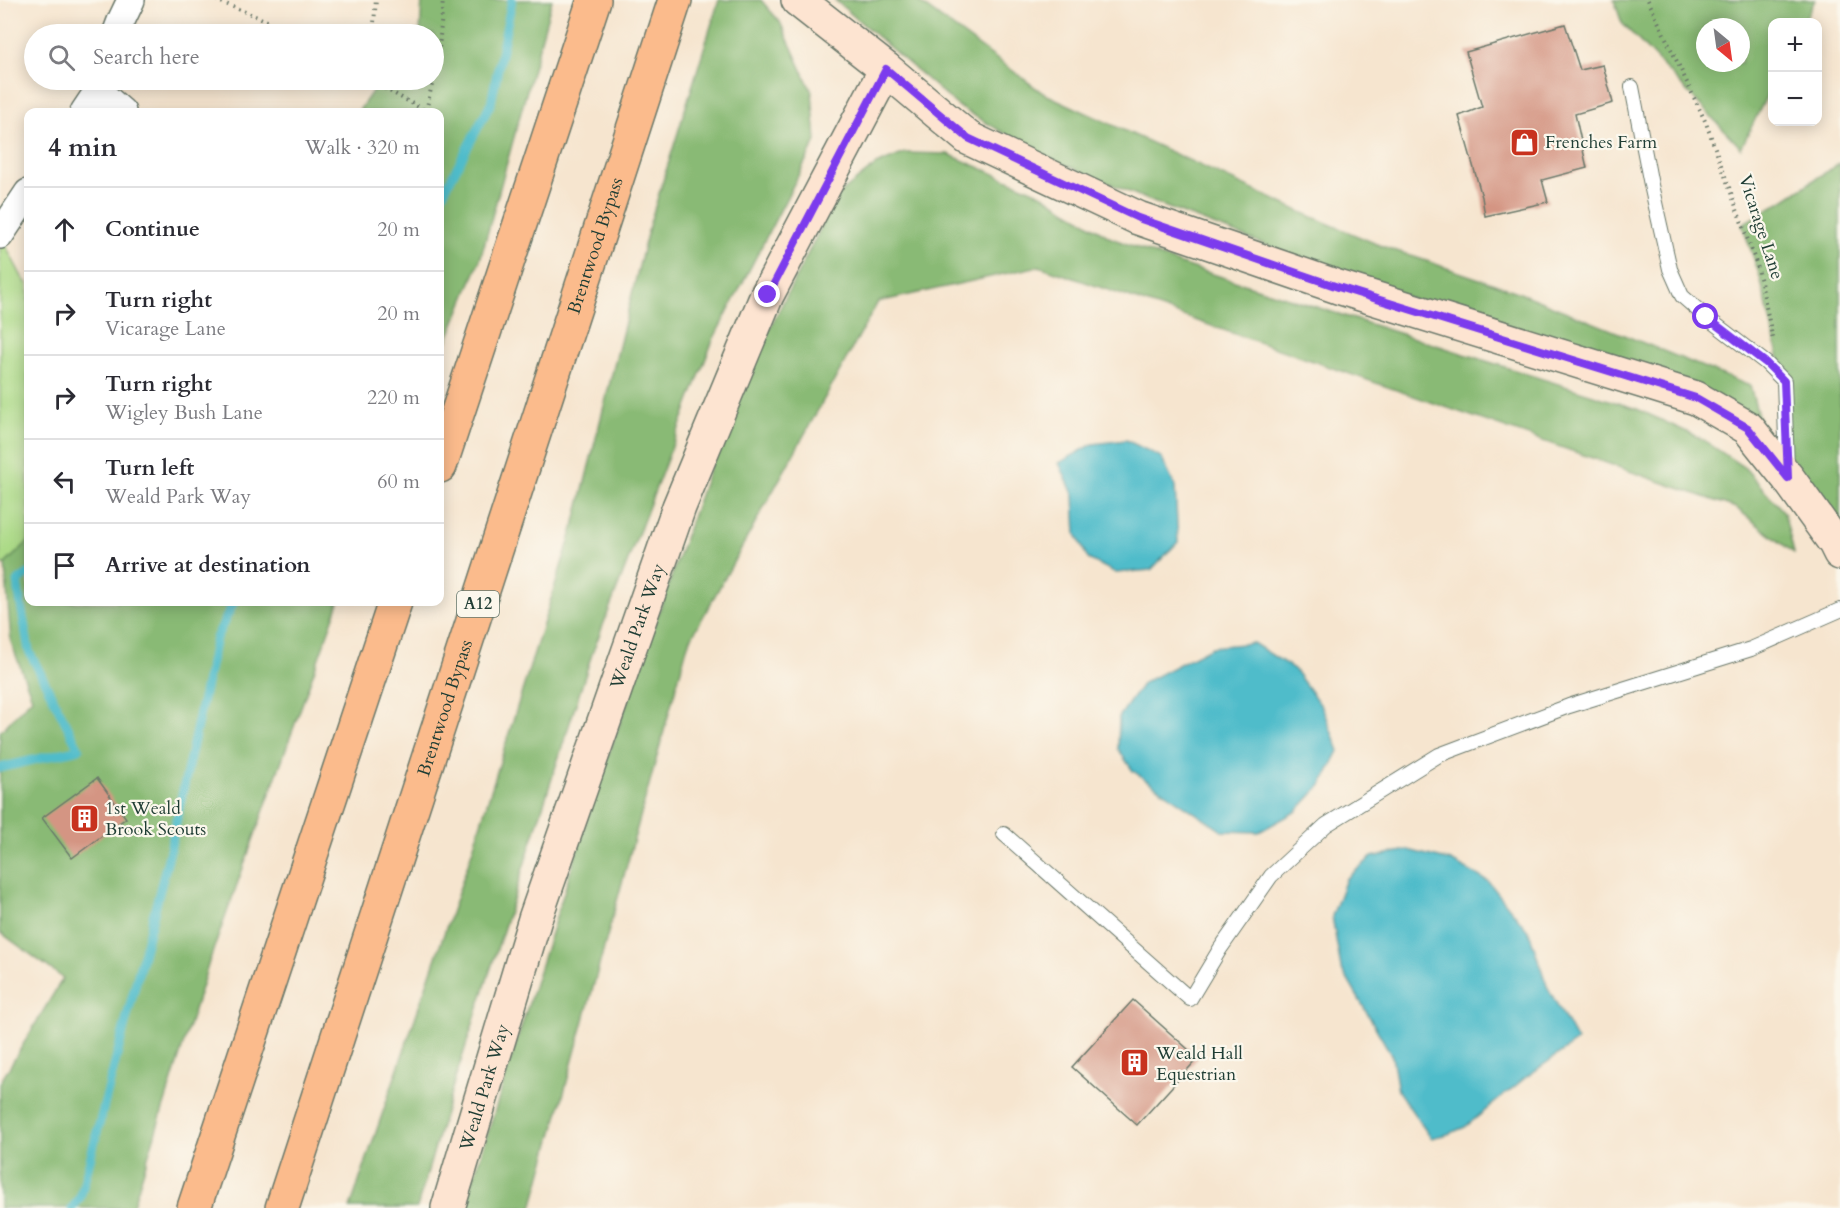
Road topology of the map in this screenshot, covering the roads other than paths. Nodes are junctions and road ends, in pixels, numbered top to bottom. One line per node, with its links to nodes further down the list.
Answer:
1 (132, 0): 5 (street)
2 (594, 0): 12 (highway)
3 (675, 0): 19 (highway, Brentwood Bypass / A12)
4 (798, 0): 6 (street)
5 (120, 24)
6 (886, 69): 13 (street); 20 (street, Weald Park Way)
7 (1632, 87): 13 (lane)
8 (95, 94): 9 (street)
9 (116, 108)
10 (24, 199): 11 (street)
11 (0, 235)
12 (444, 454)
13 (1788, 478): 14 (street)
14 (1840, 553)
15 (394, 606): 18 (highway)
16 (1840, 610): 17 (lane)
17 (1004, 834)
18 (194, 1208)
19 (282, 1208)
20 (448, 1208)

